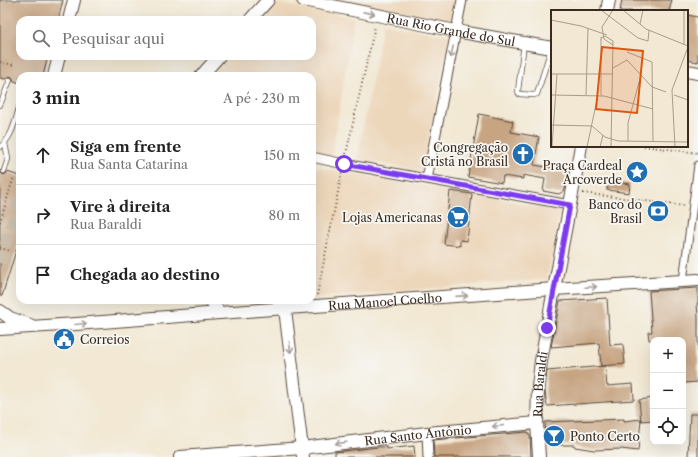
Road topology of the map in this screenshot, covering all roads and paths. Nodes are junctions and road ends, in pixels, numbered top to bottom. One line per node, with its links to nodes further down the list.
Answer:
1 (74, 0): 8 (street)
2 (268, 0): 9 (street)
3 (303, 0): 7 (street, Rua Rio Grande do Sul, one-way to 7)
4 (462, 0): 10 (street)
5 (609, 0): 6 (street)
6 (607, 10)
7 (378, 15): 10 (street, Rua Rio Grande do Sul); 31 (path)
8 (70, 16)
9 (254, 16)
10 (456, 31): 11 (street, Rua Rio Grande do Sul); 35 (street, one-way to 35)
11 (524, 43): 12 (street, Rua Rio Grande do Sul); 13 (lane)
12 (551, 48)
13 (551, 51)
14 (58, 60): 19 (street)
15 (215, 60): 20 (street)
16 (0, 62): 17 (path)
17 (14, 65)
18 (688, 71): 21 (street)
19 (55, 72)
20 (205, 72)
21 (698, 73)
22 (10, 80): 23 (lane)
23 (0, 105)
24 (16, 117): 25 (lane)
25 (2, 143): 26 (lane); 33 (lane)
26 (0, 147)
27 (581, 147): 36 (street, Rua Baraldi)
28 (652, 147): 29 (path)
29 (698, 153)
30 (316, 158): 31 (street)
31 (344, 164): 35 (street); 45 (path)
32 (698, 165): 38 (street)
33 (4, 172)
34 (14, 176): 39 (path)
35 (427, 179): 37 (street)
36 (572, 192): 37 (street, Rua Baraldi); 38 (path)
37 (570, 205): 44 (street, Rua Baraldi)
38 (692, 207): 43 (street)
39 (0, 222)
40 (0, 248): 41 (path)
41 (11, 252)
42 (698, 280): 43 (street, Rua Manoel Coelho)
43 (683, 281): 44 (street, Rua Manoel Coelho, one-way to 43)
44 (554, 289): 47 (street, Rua Manoel Coelho, one-way to 44); 53 (street, Rua Baraldi)
45 (316, 297)
46 (213, 304): 50 (street)
47 (314, 306): 48 (street, Rua Manoel Coelho)
48 (285, 308): 50 (street, Rua Manoel Coelho); 55 (street, one-way to 55)
49 (0, 311): 51 (street)
50 (219, 313): 51 (street, Rua Manoel Coelho, one-way to 50)
51 (36, 327): 52 (street, Rua Manoel Coelho)
52 (0, 329)
53 (537, 423): 54 (street, Rua Santo Antônio, one-way to 54); 58 (street, Rua Baraldi)
54 (427, 433): 55 (street, Rua Santo Antônio, one-way to 55); 57 (street)
55 (303, 452): 56 (street, Rua Santo Antônio)
56 (180, 457)
57 (428, 457)
58 (539, 457)

